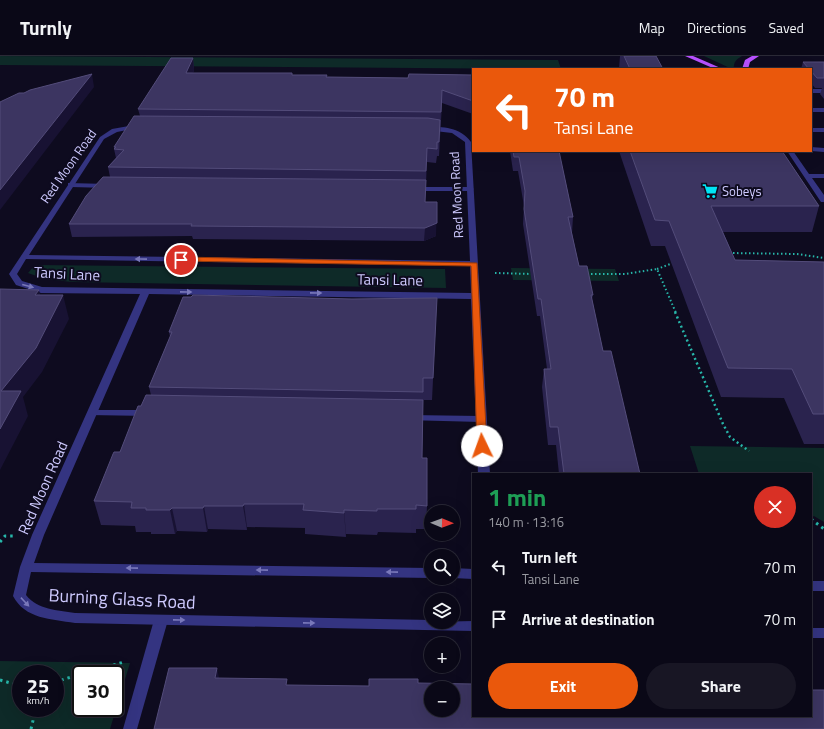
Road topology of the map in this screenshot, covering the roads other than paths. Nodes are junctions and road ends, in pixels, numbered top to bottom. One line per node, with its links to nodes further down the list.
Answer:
1 (688, 56): 3 (main road)
2 (756, 56): 4 (main road)
3 (718, 68)
4 (744, 68)
5 (812, 91): 6 (street)
6 (824, 91)
7 (150, 125): 16 (street, Red Moon Road)
8 (420, 128): 19 (street, Red Moon Road)
9 (812, 130): 10 (street)
10 (824, 130)
11 (812, 150): 12 (street)
12 (824, 150)
13 (791, 152): 14 (street)
14 (808, 176): 15 (street); 20 (street)
15 (824, 176)
16 (71, 185): 17 (street); 21 (street, Red Moon Road)
17 (119, 186)
18 (406, 189): 19 (street)
19 (470, 189): 22 (street, Red Moon Road)
20 (824, 200)
21 (23, 257): 22 (street, Tansi Lane, one-way to 21); 23 (street, Tansi Lane, one-way to 23)
22 (474, 269): 24 (street, Red Moon Road)
23 (146, 291): 24 (street, Tansi Lane, one-way to 24); 25 (street, Red Moon Road)
24 (475, 296): 28 (street, Red Moon Road)
25 (92, 412): 26 (street); 30 (street, Red Moon Road)
26 (156, 414)
27 (402, 418): 28 (street)
28 (481, 419): 29 (street, Red Moon Road)
29 (484, 473)
30 (26, 566): 31 (street, Burning Glass Road, one-way to 30); 36 (street, Burning Glass Road, one-way to 36)
31 (424, 573)
32 (460, 573): 33 (street)
33 (472, 574)
34 (812, 586): 35 (street)
35 (824, 586)
36 (161, 620): 37 (street, Burning Glass Road, one-way to 37); 40 (street)
37 (472, 626)
38 (812, 633): 39 (street)
39 (824, 633)
40 (130, 729)

